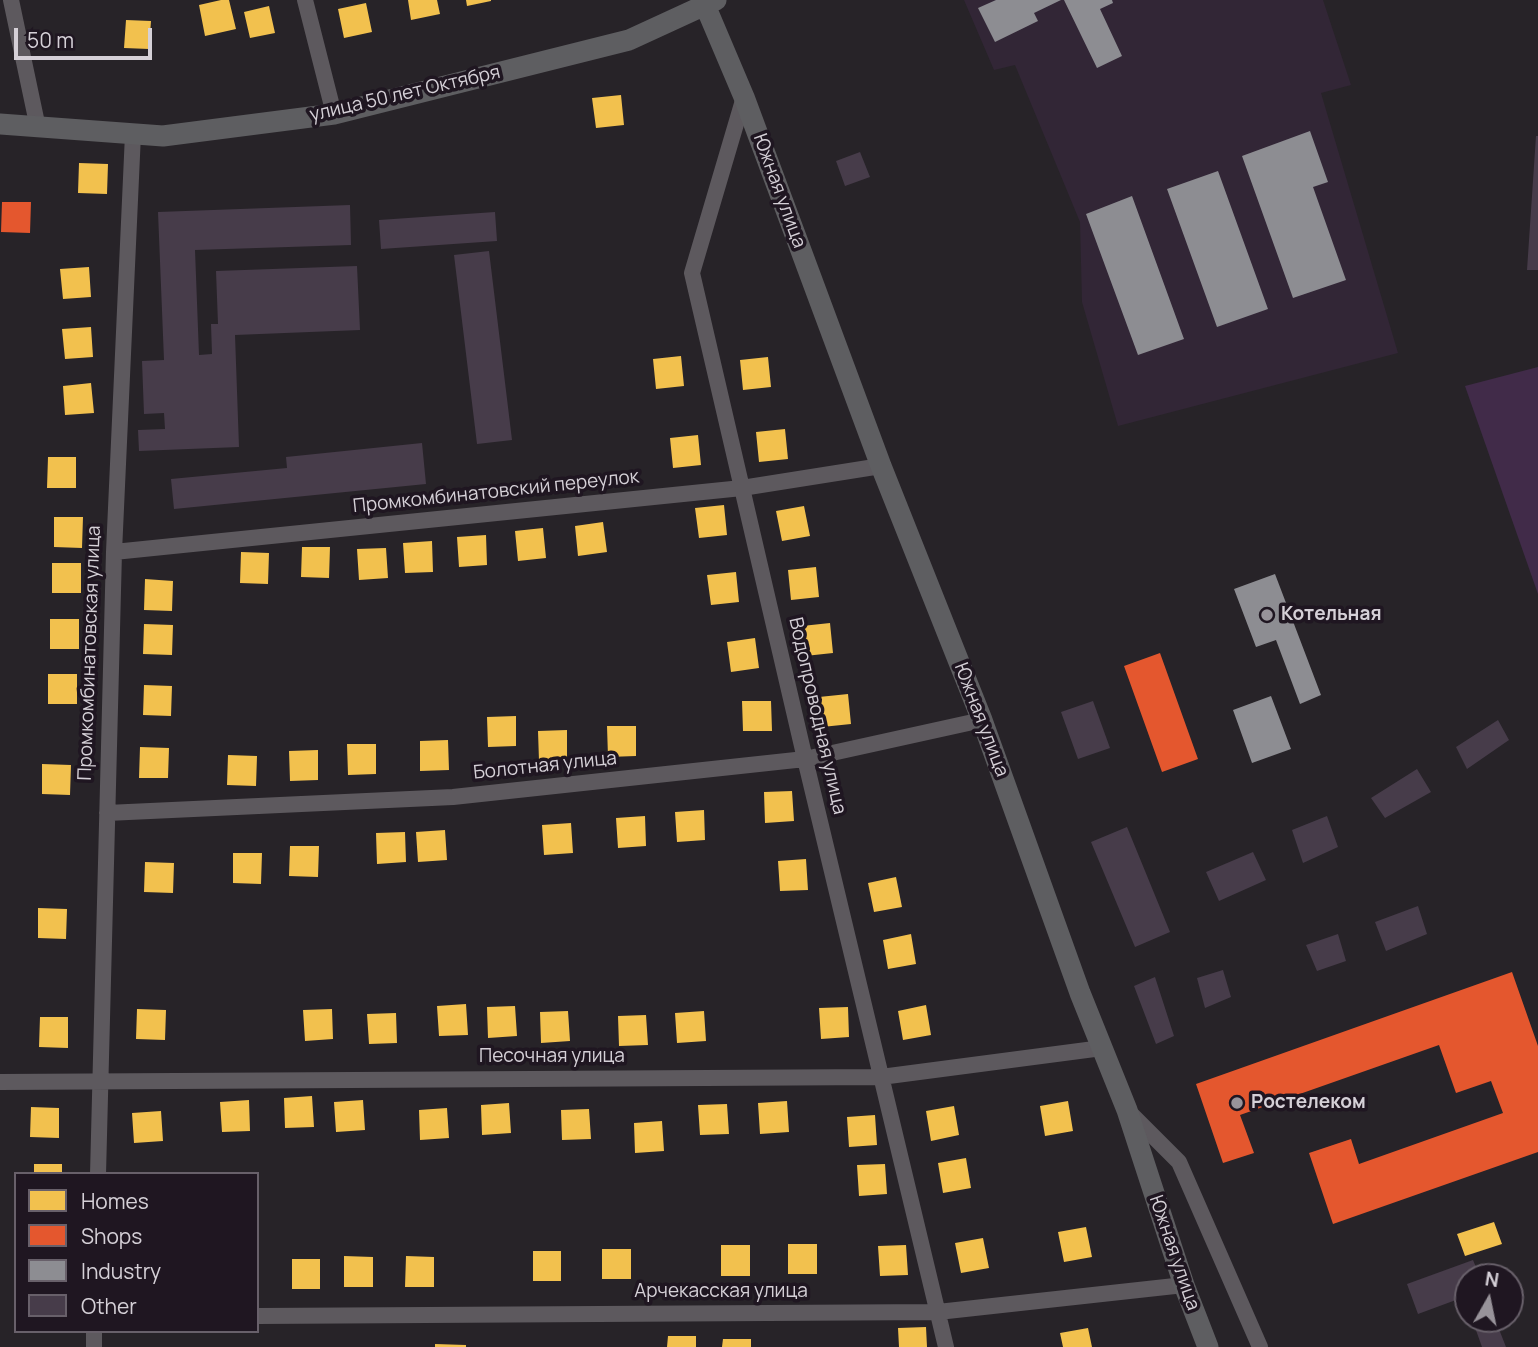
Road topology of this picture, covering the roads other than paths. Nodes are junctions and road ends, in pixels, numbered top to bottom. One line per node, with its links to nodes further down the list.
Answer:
1 (11, 0): 7 (street)
2 (305, 0): 5 (street)
3 (708, 2): 4 (street, Южная улица); 5 (street, улица 50 лет Октября)
4 (744, 97): 9 (street, Южная улица); 10 (street, Водопроводная улица)
5 (334, 114): 8 (street, улица 50 лет Октября)
6 (0, 124): 7 (street, улица 50 лет Октября)
7 (38, 128): 8 (street, улица 50 лет Октября)
8 (133, 134): 11 (street, Промкомбинатовская улица)
9 (881, 466): 10 (street, Промкомбинатовский переулок); 12 (street, Южная улица)
10 (742, 488): 11 (street, Промкомбинатовский переулок); 13 (street, Водопроводная улица)
11 (114, 552): 14 (street, Промкомбинатовская улица)
12 (982, 720): 13 (street, Болотная улица); 15 (street, Южная улица)
13 (805, 759): 14 (street, Болотная улица); 16 (street, Водопроводная улица)
14 (107, 813): 17 (street, Промкомбинатовская улица)
15 (1102, 1048): 16 (street, Песочная улица); 19 (street, Южная улица)
16 (881, 1077): 17 (street, Песочная улица); 22 (street, Водопроводная улица)
17 (101, 1080): 18 (street, Песочная улица); 20 (street, Промкомбинатовская улица)
18 (0, 1082)
19 (1127, 1110): 21 (street, Южная улица); 26 (street)
20 (98, 1172)
21 (1184, 1285): 22 (street, Арчекасская улица); 25 (street, Южная улица)
22 (938, 1312): 23 (street, Арчекасская улица); 24 (street, Водопроводная улица)
23 (259, 1316)
24 (946, 1347)
25 (1208, 1347)
26 (1261, 1347)

